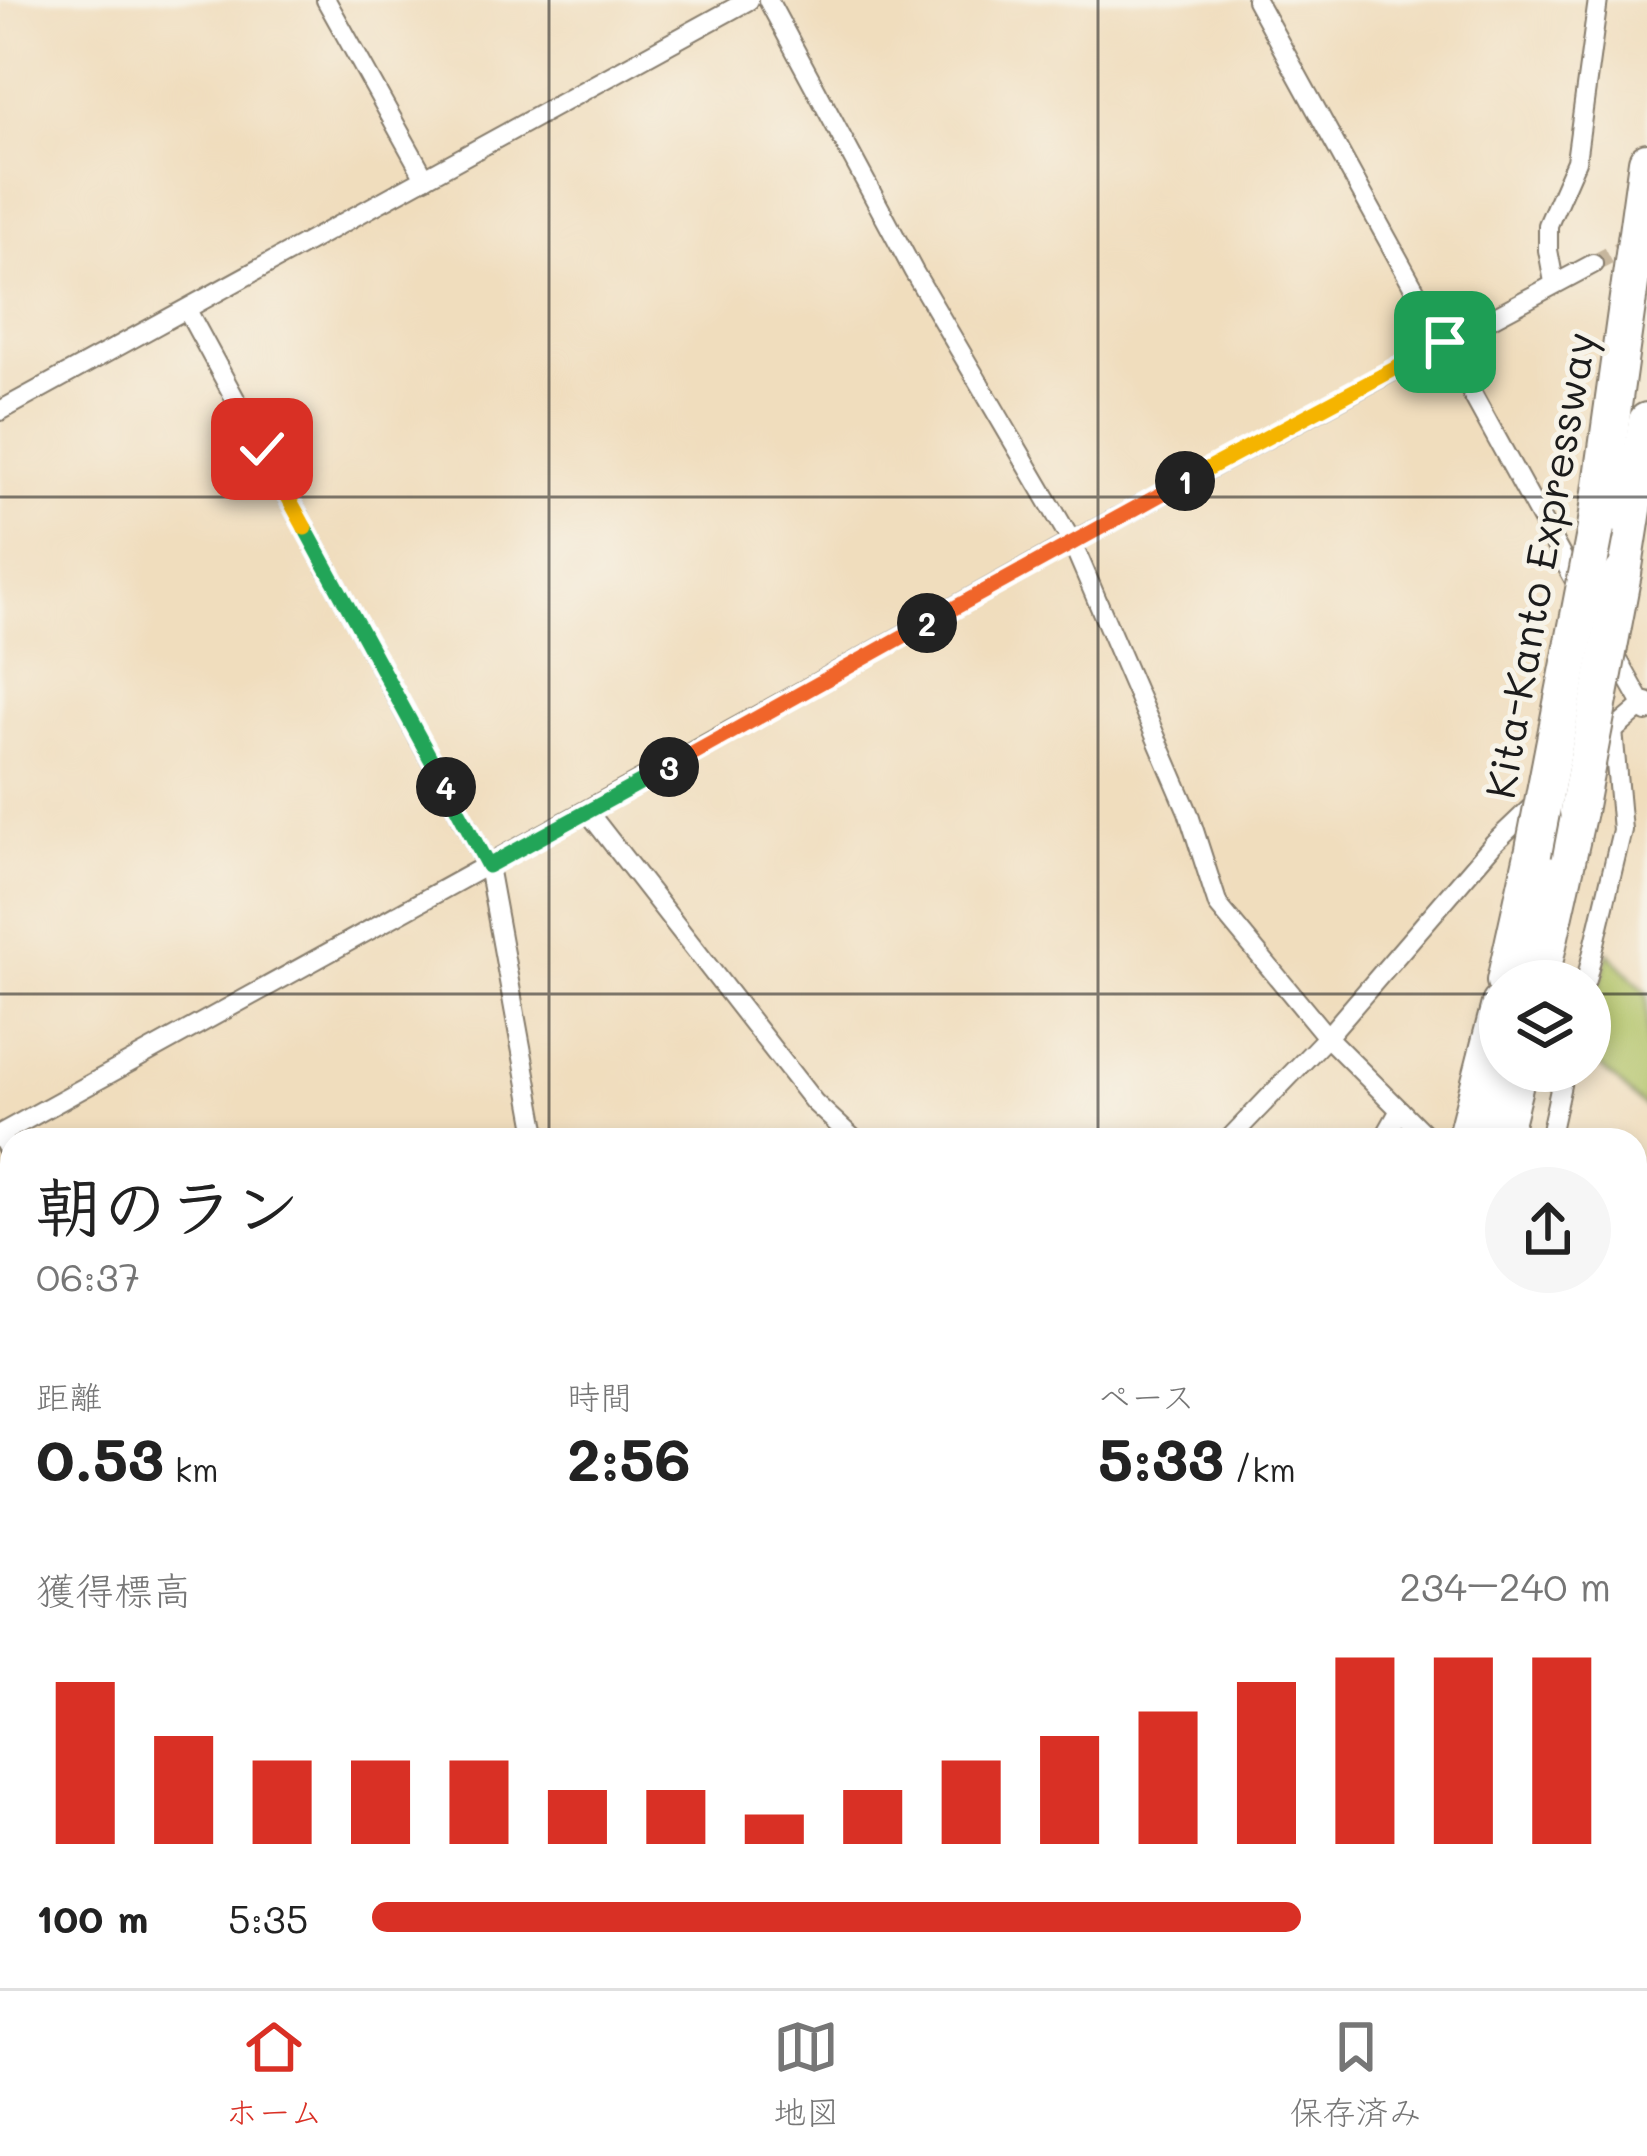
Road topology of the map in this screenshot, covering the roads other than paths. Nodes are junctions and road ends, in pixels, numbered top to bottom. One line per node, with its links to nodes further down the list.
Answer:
1 (326, 0): 7 (street)
2 (749, 0): 7 (street)
3 (768, 0): 14 (street)
4 (1256, 0): 11 (street)
5 (1598, 0): 9 (street)
6 (1647, 161): 19 (highway, Kita-Kanto Expressway, bridge)
7 (425, 178): 10 (street)
8 (1593, 264): 9 (street)
9 (1554, 282): 11 (street)
10 (187, 310): 12 (street); 18 (street)
11 (1445, 342): 14 (street); 15 (street)
12 (0, 411)
13 (1647, 421): 20 (highway, Kita-Kanto Expressway, bridge)
14 (1072, 542): 17 (street); 22 (street)
15 (1645, 706): 16 (street)
16 (1612, 730): 21 (street); 22 (street)
17 (588, 812): 18 (street); 29 (street)
18 (488, 866): 27 (street); 28 (street)
19 (1510, 960)
20 (1545, 960)
21 (1591, 960)
22 (1327, 1037): 26 (street); 30 (street)
23 (1479, 1088): 33 (highway)
24 (1513, 1092): 34 (highway)
25 (1559, 1092): 35 (street)
26 (1400, 1110): 31 (street); 32 (street)
27 (11, 1128)
28 (536, 1128)
29 (842, 1128)
30 (1240, 1128)
31 (1390, 1128)
32 (1418, 1128)
33 (1469, 1128)
34 (1504, 1128)
35 (1552, 1128)

